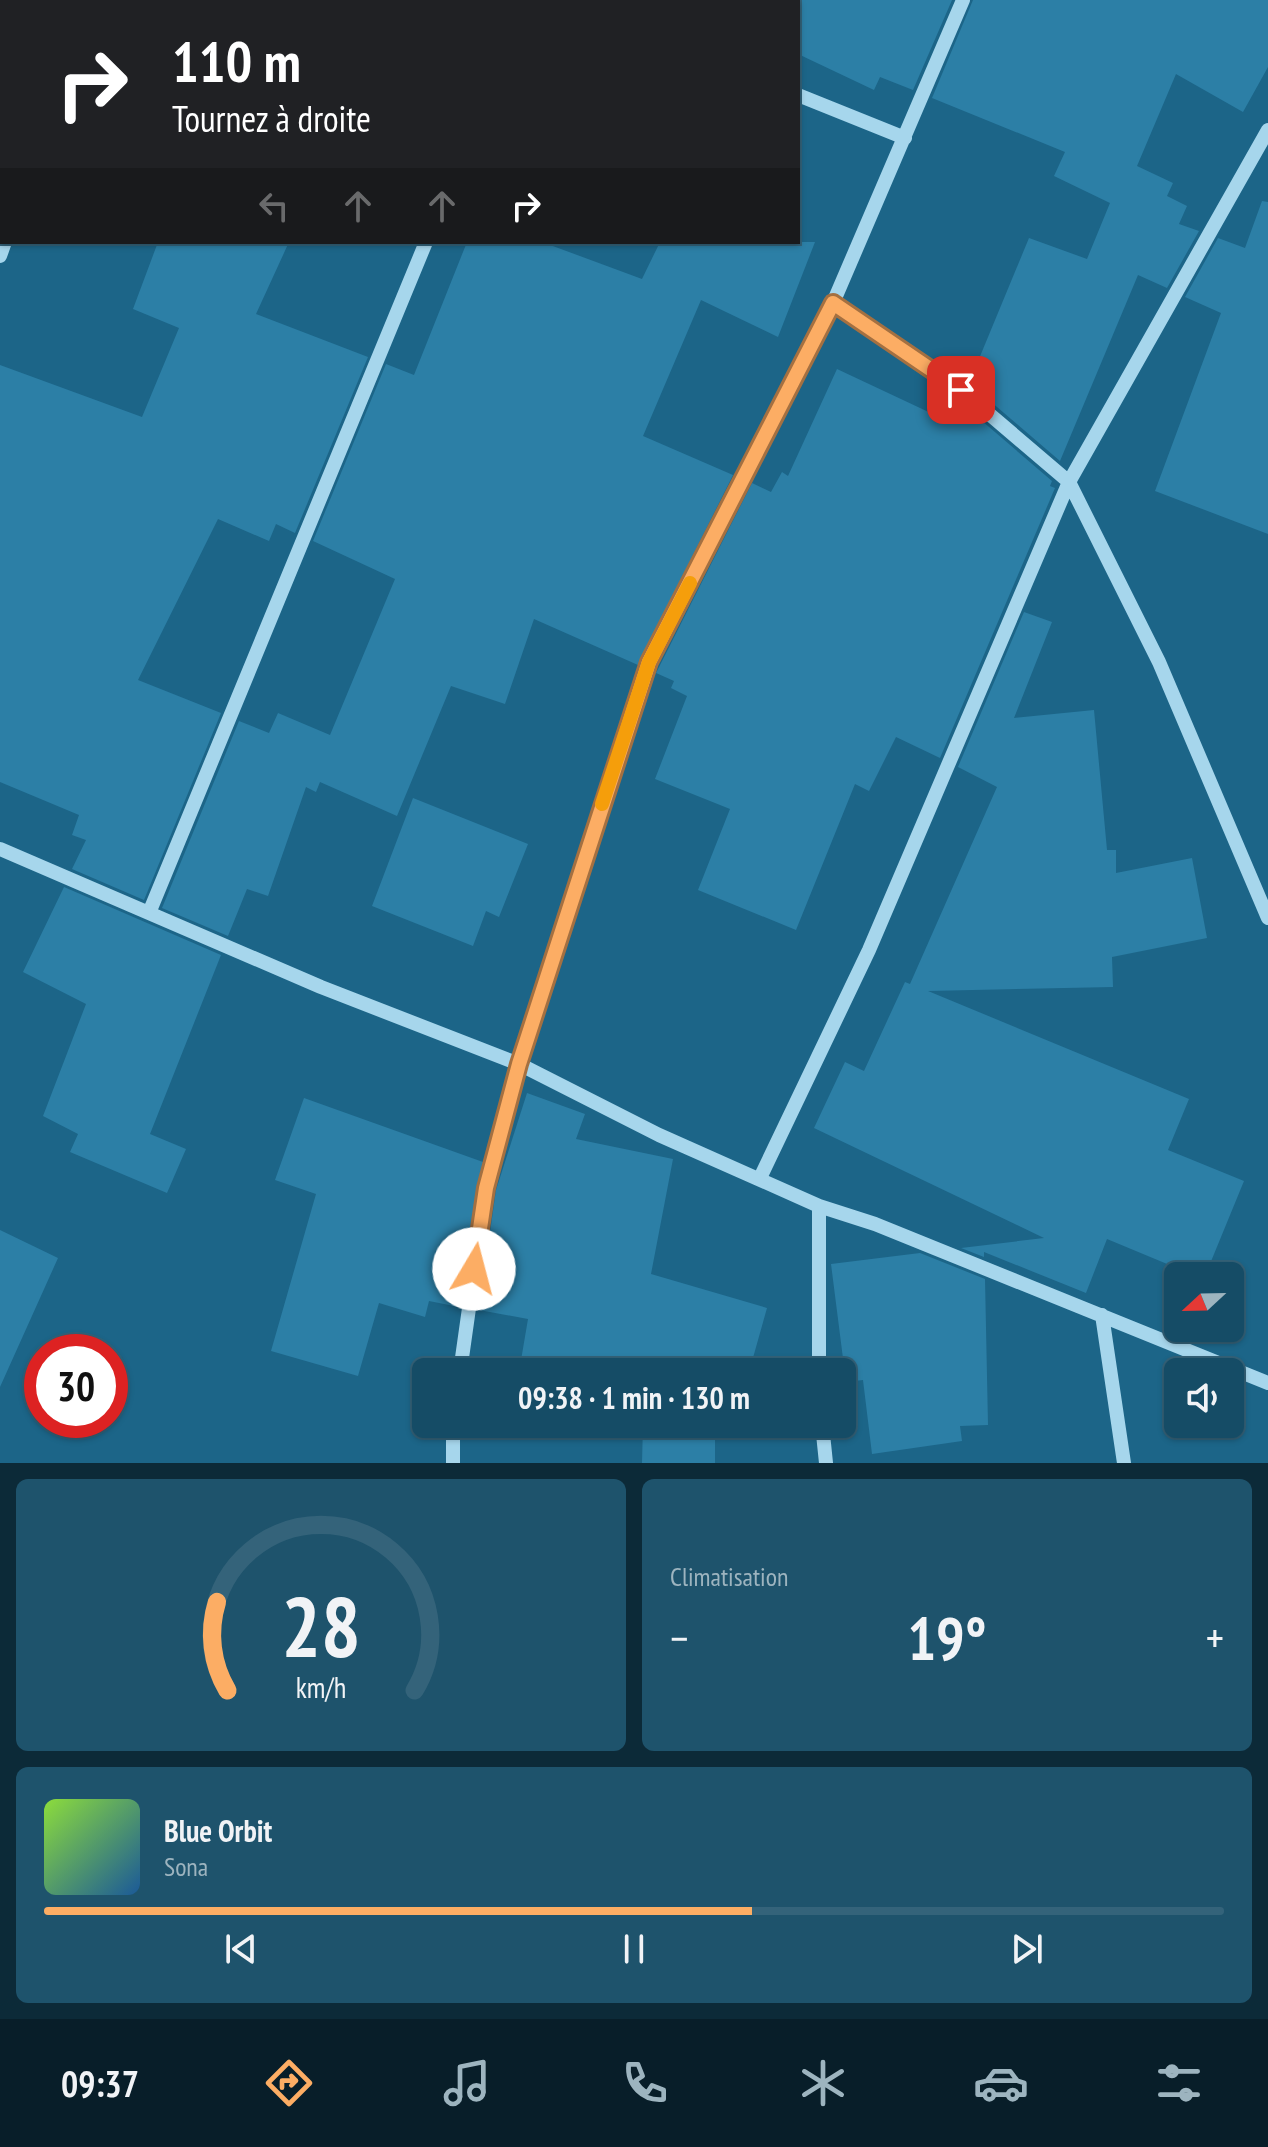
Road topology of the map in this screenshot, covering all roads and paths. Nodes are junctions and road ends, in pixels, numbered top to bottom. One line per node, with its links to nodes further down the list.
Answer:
1 (963, 0): 4 (street)
2 (800, 96): 4 (street)
3 (1268, 130): 7 (street)
4 (905, 138): 6 (street)
5 (425, 244): 9 (street)
6 (833, 303): 7 (street); 11 (street)
7 (1069, 482): 10 (street); 12 (street)
8 (0, 849): 9 (street)
9 (149, 913): 11 (street)
10 (1268, 918)
11 (519, 1064): 12 (street); 15 (street)
12 (760, 1178): 13 (street)
13 (819, 1206): 14 (street); 16 (street)
14 (1102, 1315): 17 (street); 22 (street)
15 (462, 1358)
16 (819, 1358)
17 (1268, 1383)
18 (453, 1438): 20 (street)
19 (823, 1438): 21 (street)
20 (453, 1463)
21 (826, 1463)
22 (1124, 1463)

